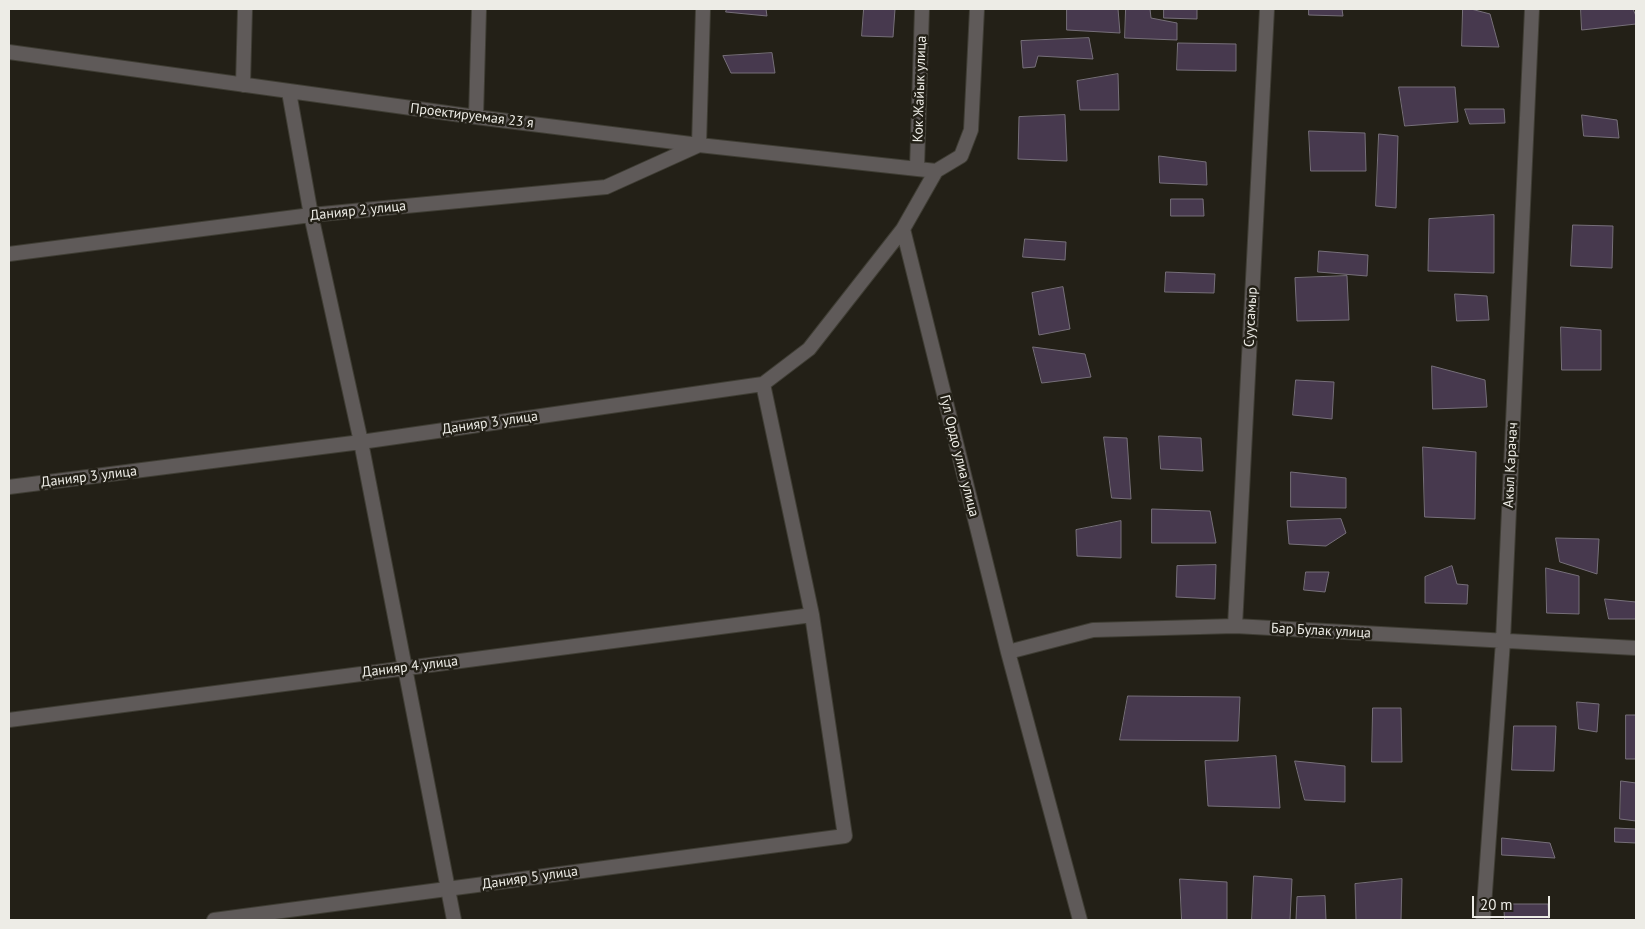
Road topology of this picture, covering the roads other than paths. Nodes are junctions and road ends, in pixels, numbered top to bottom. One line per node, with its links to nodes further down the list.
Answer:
1 (245, 9): 9 (street)
2 (479, 9): 11 (street)
3 (703, 9): 12 (street)
4 (922, 9): 13 (street, Кок Жайык улица)
5 (977, 9): 14 (street)
6 (1267, 9): 22 (street, Суусамыр)
7 (1532, 9): 23 (street, Акыл Карачач)
8 (9, 52): 9 (street, Проектируемая 23 я)
9 (243, 85): 10 (street, Проектируемая 23 я)
10 (289, 92): 11 (street, Проектируемая 23 я); 15 (street)
11 (476, 117): 12 (street, Проектируемая 23 я)
12 (699, 145): 13 (street, Проектируемая 23 я); 15 (street, Данияр 2 улица)
13 (917, 168): 14 (street, Проектируемая 23 я)
14 (936, 170): 16 (street)
15 (311, 216): 17 (street, Данияр 2 улица); 19 (street)
16 (903, 229): 18 (street, Данияр 3 улица); 25 (street, Гул Ордо улиа улица)
17 (9, 254)
18 (763, 384): 19 (street, Данияр 3 улица); 21 (street)
19 (361, 442): 20 (street, Данияр 3 улица); 26 (street)
20 (9, 487)
21 (812, 615): 26 (street, Данияр 4 улица); 28 (street, Данияр 5 улица)
22 (1235, 626): 23 (street, Бар Булак улица); 25 (street, Бар Булак улица)
23 (1503, 641): 24 (street, Бар Булак улица); 32 (street, Акыл Карачач)
24 (1636, 648)
25 (1008, 652): 31 (street, Гул Ордо улиа улица)
26 (405, 667): 27 (street, Данияр 4 улица); 28 (street)
27 (9, 720)
28 (448, 889): 29 (street, Данияр 5 улица); 30 (street)
29 (214, 920)
30 (454, 920)
31 (1080, 920)
32 (1484, 920)

